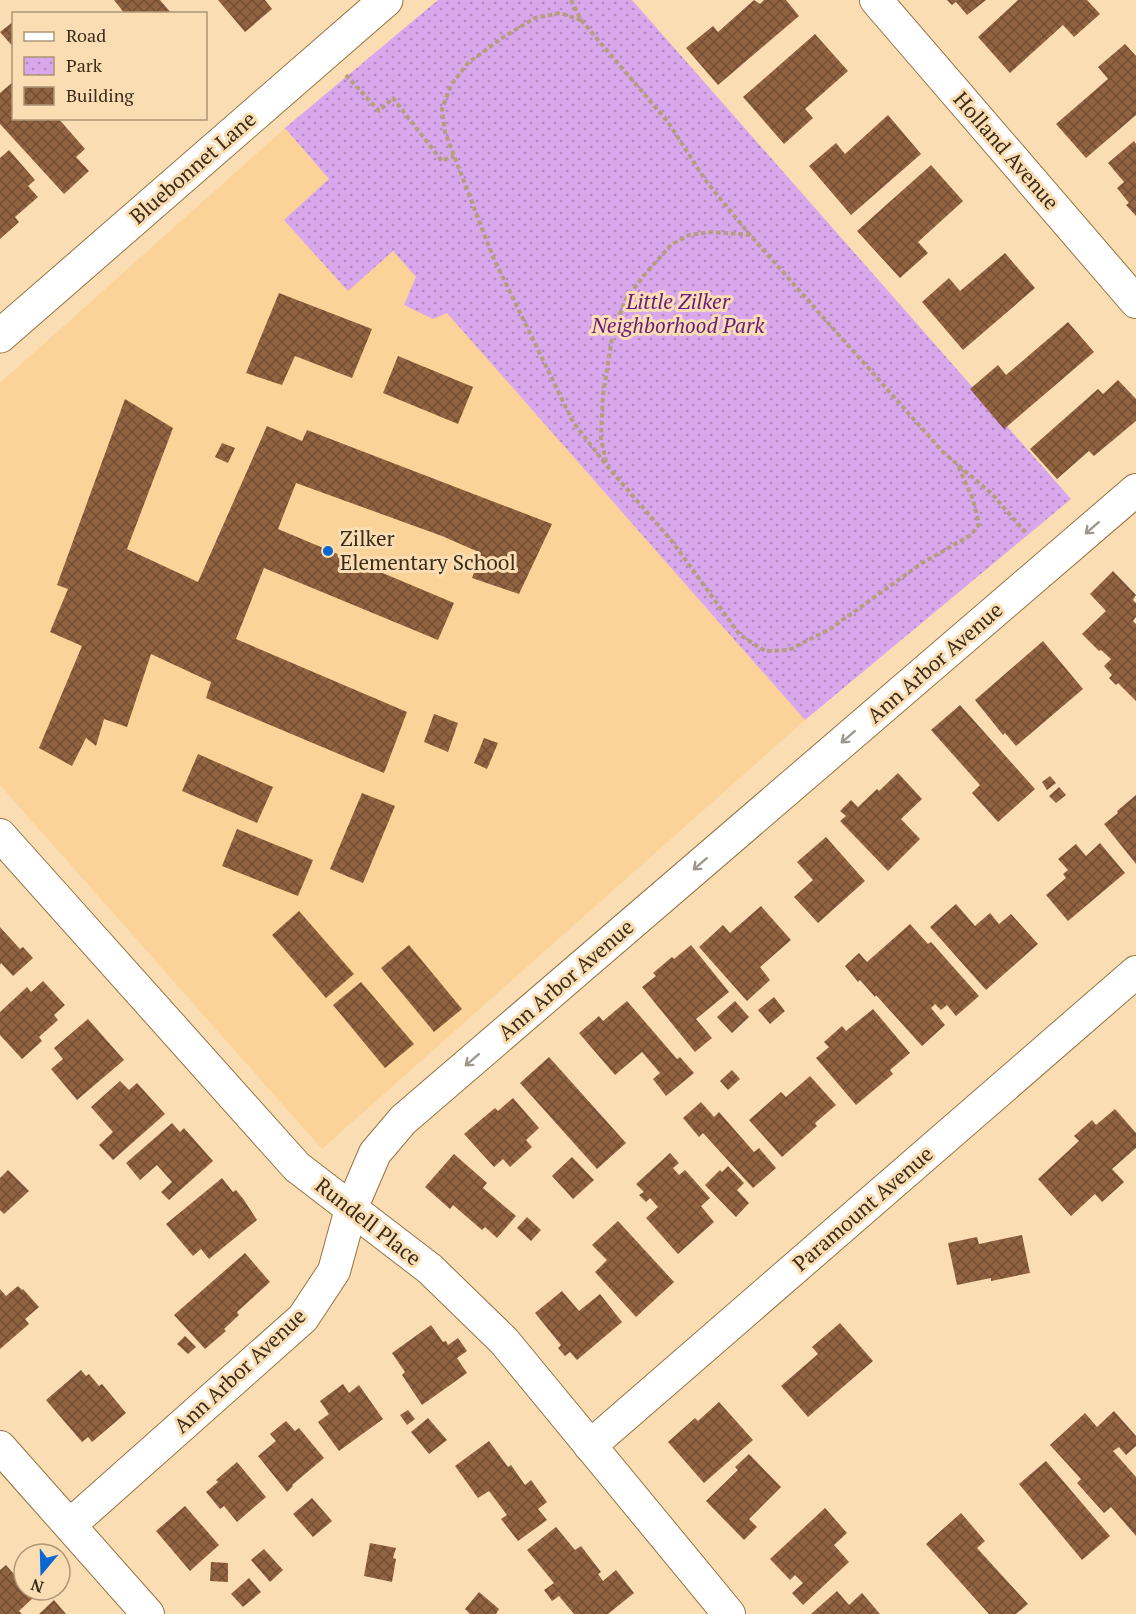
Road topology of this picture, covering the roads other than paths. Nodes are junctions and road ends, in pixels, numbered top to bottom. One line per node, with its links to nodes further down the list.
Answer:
1 (386, 0): 4 (street, Bluebonnet Lane)
2 (876, 0): 3 (street, Holland Avenue)
3 (1136, 302)
4 (0, 336)
5 (1136, 490): 8 (street, Ann Arbor Avenue, one-way to 8)
6 (0, 835): 8 (street, Rundell Place)
7 (1136, 972): 9 (street, Paramount Avenue)
8 (351, 1209): 9 (street, Rundell Place); 11 (street, Ann Arbor Avenue)
9 (590, 1446): 13 (street, Rundell Place)
10 (0, 1447): 11 (street)
11 (70, 1525): 12 (street)
12 (148, 1614)
13 (729, 1614)

